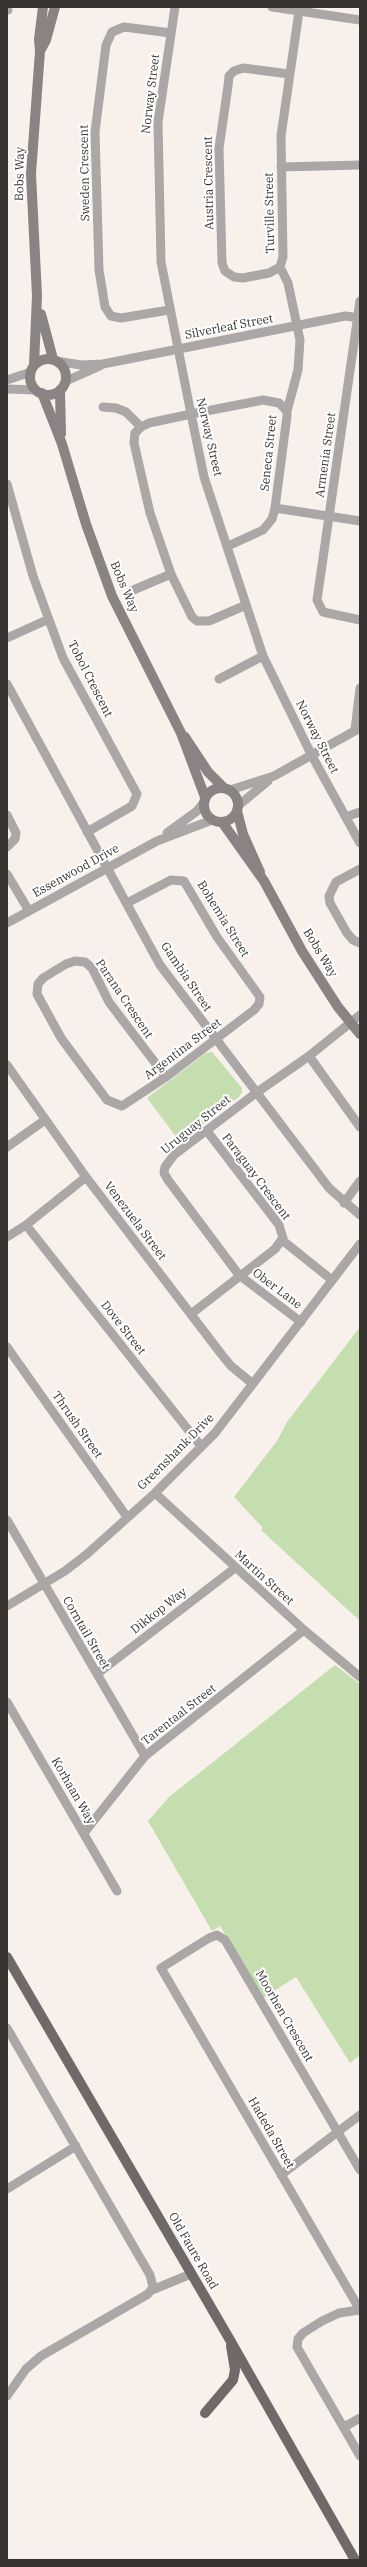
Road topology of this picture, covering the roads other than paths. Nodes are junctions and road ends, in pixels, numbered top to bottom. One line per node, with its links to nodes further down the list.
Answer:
1 (43, 7): 8 (street, Bobs Way)
2 (55, 7): 8 (street, Bobs Way)
3 (175, 7): 7 (street, Norway Street)
4 (272, 7): 5 (street)
5 (299, 11): 6 (street); 9 (street, Turville Street)
6 (360, 20)
7 (171, 33): 15 (street, Norway Street); 15 (street, Sweden Crescent)
8 (40, 51): 13 (street, Bobs Way)
9 (289, 74): 11 (street, Turville Street); 12 (street, Austria Crescent)
10 (360, 165): 11 (street)
11 (281, 167): 12 (street, Turville Street)
12 (280, 267): 17 (street, Turville Street)
13 (37, 296): 19 (street, Bobs Way); 21 (street, Bobs Way)
14 (360, 301): 16 (street, Armenia Street)
15 (169, 310): 18 (street, Norway Street)
16 (359, 318): 17 (street, Silverleaf Street); 34 (street, Armenia Street)
17 (296, 325): 18 (street, Silverleaf Street); 28 (street, Turville Street)
18 (178, 349): 20 (street, Silverleaf Street); 29 (street, Norway Street)
19 (55, 360): 20 (street); 21 (street); 23 (street)
20 (103, 364): 23 (street)
21 (33, 369): 22 (street); 26 (street)
22 (7, 380)
23 (66, 381): 25 (street)
24 (7, 388): 26 (street)
25 (60, 390): 26 (street); 31 (street, Bobs Way)
26 (39, 392): 31 (street, Bobs Way)
27 (103, 406): 30 (street)
28 (286, 411): 29 (street, Seneca Street); 33 (street, Seneca Street)
29 (191, 414): 30 (street); 36 (street, Norway Street)
30 (141, 427): 37 (street)
31 (62, 444): 48 (street, Bobs Way)
32 (7, 484): 40 (street, Tobol Crescent)
33 (275, 508): 34 (street); 36 (street, Seneca Street)
34 (329, 516): 35 (street); 41 (street, Armenia Street)
35 (360, 521)
36 (228, 546): 39 (street, Norway Street)
37 (171, 574): 38 (street); 39 (street)
38 (131, 591)
39 (246, 605): 43 (street, Norway Street)
40 (49, 619): 42 (street); 56 (street, Tobol Crescent)
41 (360, 620)
42 (7, 638)
43 (263, 656): 44 (street); 49 (street, Norway Street)
44 (219, 679)
45 (360, 688): 47 (street)
46 (8, 689): 56 (street, Gambia Street)
47 (357, 729): 49 (street)
48 (181, 733): 51 (street, Bobs Way); 52 (street, Bobs Way)
49 (312, 756): 50 (street); 58 (street, Norway Street)
50 (274, 776): 51 (street); 53 (street)
51 (227, 789): 52 (street); 53 (street)
52 (204, 800): 55 (street); 57 (street, Essenwood Drive)
53 (238, 808): 55 (street); 63 (street, Bobs Way)
54 (7, 815): 59 (street)
55 (217, 821): 57 (street, Essenwood Drive); 63 (street, Bobs Way)
56 (87, 832): 60 (street, Gambia Street)
57 (157, 841): 60 (street, Essenwood Drive)
58 (360, 843)
59 (7, 847)
60 (108, 868): 64 (street, Gambia Street); 65 (street, Essenwood Drive)
61 (360, 869): 67 (street)
62 (7, 874): 65 (street)
63 (264, 882): 70 (street, Bobs Way)
64 (127, 903): 68 (street, Bohemia Street); 72 (street, Gambia Street)
65 (29, 911): 66 (street, Essenwood Drive)
66 (7, 923)
67 (360, 943)
68 (259, 1004): 72 (street, Argentina Street)
69 (360, 1015): 70 (street, Uruguay Street)
70 (350, 1023): 71 (street, Bobs Way); 73 (street, Uruguay Street)
71 (360, 1034)
72 (216, 1040): 75 (street, Argentina Street); 76 (street, Gambia Street)
73 (309, 1056): 76 (street, Uruguay Street); 79 (street)
74 (7, 1065): 78 (street, Venezuela Street)
75 (166, 1077): 77 (street, Argentina Street); 77 (street, Parana Crescent)
76 (256, 1093): 80 (street, Uruguay Street); 84 (street, Gambia Street)
77 (117, 1106)
78 (45, 1120): 81 (street); 82 (street, Venezuela Street)
79 (360, 1127)
80 (207, 1131): 88 (street, Paraguay Crescent); 90 (street, Uruguay Street)
81 (7, 1147)
82 (86, 1177): 86 (street); 92 (street, Venezuela Street)
83 (360, 1181): 84 (street)
84 (344, 1203): 85 (street, Gambia Street)
85 (360, 1215)
86 (26, 1225): 87 (street); 96 (street, Dove Street)
87 (7, 1237)
88 (282, 1240): 90 (street, Paraguay Crescent); 91 (street)
89 (360, 1244): 91 (street, Greenshank Drive)
90 (239, 1275): 92 (street, Paraguay Crescent); 93 (street, Ober Lane)
91 (332, 1280): 93 (street, Greenshank Drive)
92 (191, 1314): 95 (street, Venezuela Street)
93 (301, 1322): 95 (street, Greenshank Drive)
94 (7, 1347): 98 (street, Thrush Street)
95 (253, 1384): 96 (street, Greenshank Drive)
96 (201, 1446): 97 (street, Greenshank Drive)
97 (155, 1492): 98 (street, Greenshank Drive); 100 (street, Martin Street)
98 (127, 1517): 101 (street, Greenshank Drive)
99 (7, 1520): 101 (street, Corntail Street)
100 (235, 1568): 103 (street, Martin Street); 104 (street, Dikkop Way)
101 (44, 1584): 102 (street, Greenshank Drive); 104 (street, Corntail Street)
102 (7, 1606)
103 (304, 1630): 105 (street, Martin Street); 107 (street, Tarentaal Street)
104 (97, 1674): 107 (street, Corntail Street)
105 (360, 1677)
106 (7, 1702): 108 (street, Korhaan Way)
107 (146, 1756): 108 (street, Tarentaal Street)
108 (84, 1833): 109 (street, Korhaan Way)
109 (117, 1891)
110 (7, 1957): 119 (main road, Old Faure Road)
111 (161, 1968): 114 (street, Moorhen Crescent); 117 (street, Hadeda Street)
112 (7, 2028): 115 (street)
113 (360, 2115): 114 (street)
114 (338, 2132): 116 (street, Moorhen Crescent); 117 (street)
115 (76, 2146): 118 (street); 120 (street)
116 (360, 2170)
117 (281, 2175): 121 (street, Hadeda Street)
118 (7, 2189)
119 (191, 2274): 120 (street); 122 (main road, Old Faure Road)
120 (152, 2290): 123 (street)
121 (360, 2310): 126 (street)
122 (230, 2340): 124 (main road); 128 (main road, Old Faure Road)
123 (7, 2396)
124 (205, 2413)
125 (360, 2418): 126 (street)
126 (344, 2427): 127 (street)
127 (360, 2456)
128 (355, 2560)

